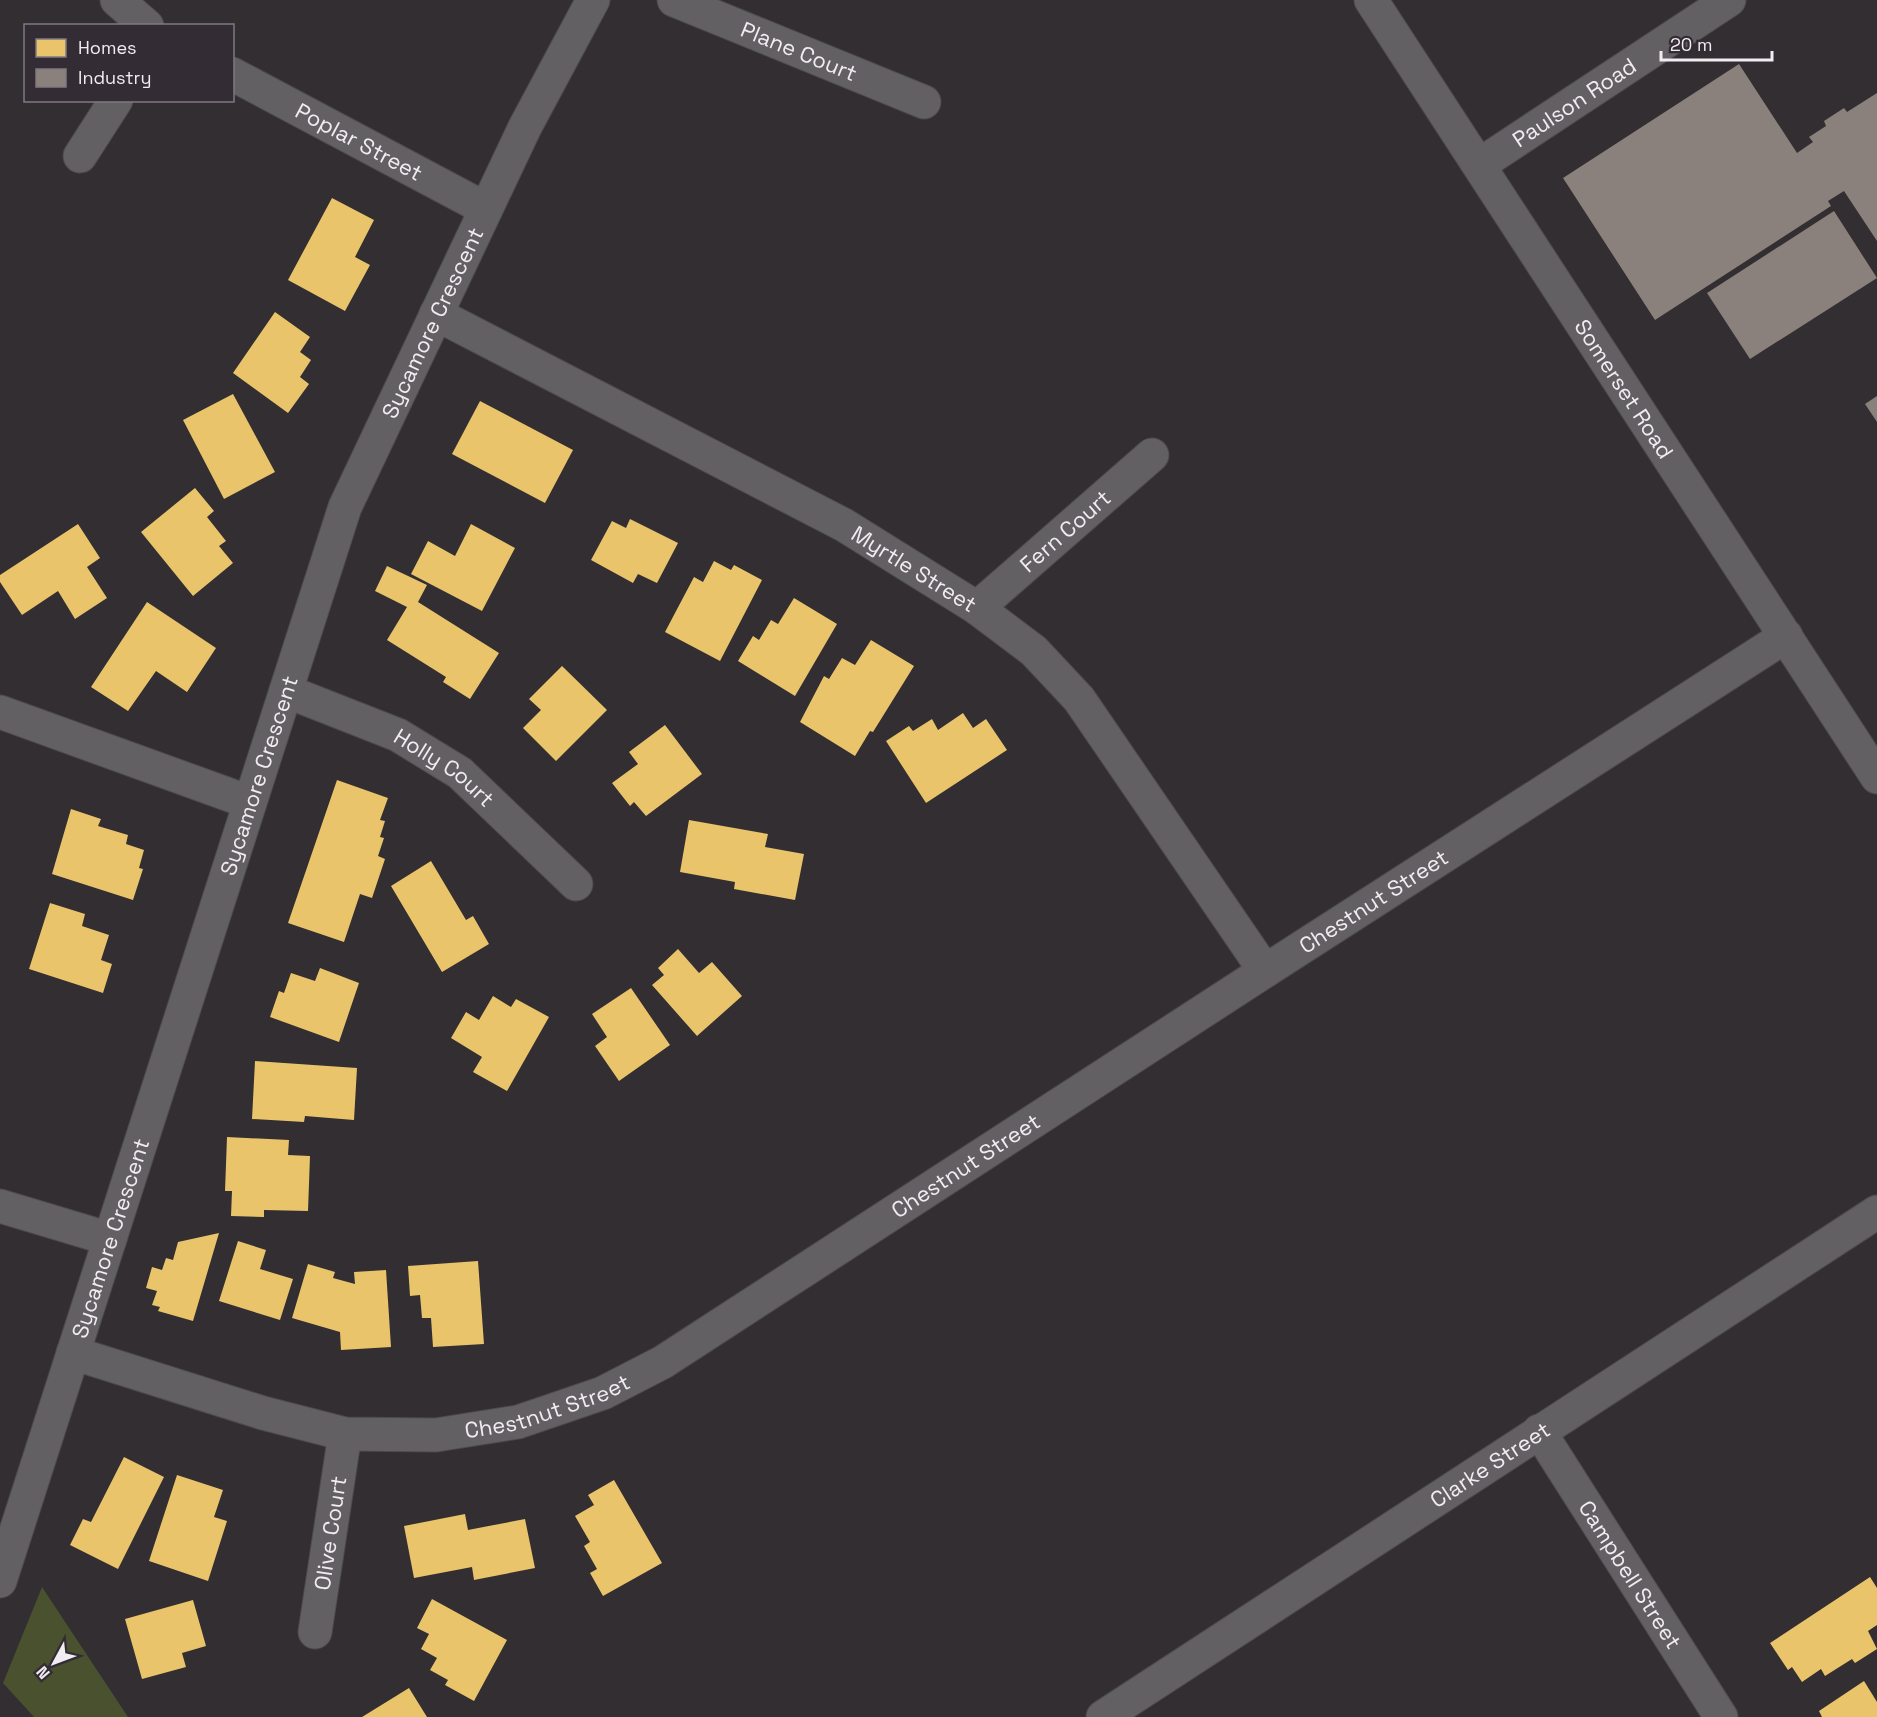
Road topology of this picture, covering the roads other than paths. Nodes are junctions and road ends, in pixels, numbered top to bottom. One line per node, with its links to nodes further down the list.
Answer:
1 (117, 0): 6 (street)
2 (593, 0): 12 (street, Sycamore Crescent)
3 (674, 0): 9 (street, Plane Court)
4 (1371, 0): 11 (street, Somerset Road)
5 (1729, 0): 11 (street, Paulson Road)
6 (145, 24)
7 (234, 75): 12 (street, Poplar Street)
8 (115, 102): 10 (street)
9 (924, 102)
10 (80, 156)
11 (1479, 165): 16 (street, Somerset Road)
12 (486, 209): 13 (street, Sycamore Crescent)
13 (436, 314): 15 (street, Myrtle Street); 17 (street, Sycamore Crescent)
14 (1152, 455): 15 (street, Fern Court)
15 (977, 608): 22 (street, Myrtle Street)
16 (1786, 636): 19 (street, Somerset Road); 22 (street, Chestnut Street)
17 (286, 691): 20 (street, Sycamore Crescent); 21 (street, Holly Court)
18 (0, 712): 20 (street)
19 (1877, 777)
20 (249, 802): 25 (street, Sycamore Crescent)
21 (576, 884)
22 (1265, 971): 28 (street, Chestnut Street)
23 (0, 1206): 25 (street)
24 (1877, 1212): 27 (street, Clarke Street)
25 (110, 1239): 26 (street, Sycamore Crescent)
26 (74, 1353): 28 (street, Chestnut Street); 29 (street, Sycamore Crescent)
27 (1539, 1431): 31 (street, Clarke Street); 32 (street, Campbell Street)
28 (345, 1434): 30 (street, Olive Court)
29 (0, 1581)
30 (315, 1632)
31 (1103, 1717)
32 (1721, 1717)

